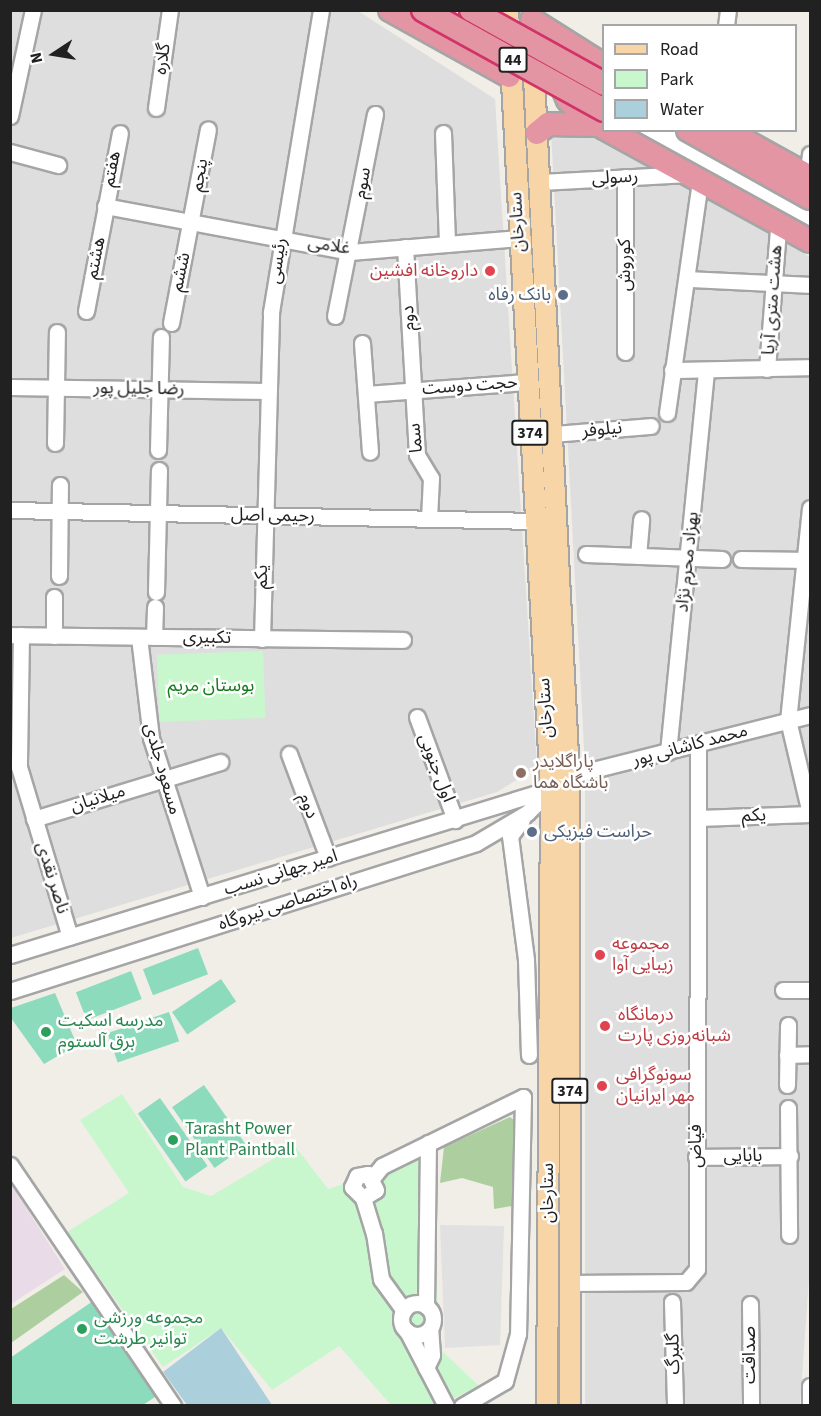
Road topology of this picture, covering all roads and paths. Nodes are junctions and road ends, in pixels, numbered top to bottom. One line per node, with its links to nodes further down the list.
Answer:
1 (33, 10): 15 (street)
2 (170, 10): 13 (street, گلاره)
3 (321, 10): 38 (street, رئیسی)
4 (390, 10): 10 (highway)
5 (423, 10): 16 (highway, 44, bridge)
6 (471, 10): 11 (highway, 44, bridge)
7 (483, 10): 10 (highway)
8 (508, 10): 12 (main road, ستارخان / 374)
9 (531, 15): 11 (highway); 26 (main road, ستارخان / 374)
10 (468, 52): 12 (highway)
11 (602, 71): 17 (highway)
12 (509, 76): 39 (main road, ستارخان / 374)
13 (156, 108)
14 (375, 114): 43 (street, سوم)
15 (10, 116)
16 (602, 123)
17 (602, 123)
18 (602, 124): 26 (highway)
19 (208, 129): 35 (street, پنجم)
20 (616, 132): 31 (highway)
21 (644, 132): 36 (highway)
22 (692, 132): 33 (highway)
23 (730, 132): 28 (highway)
24 (120, 133): 34 (street, هفتم)
25 (443, 133): 41 (street)
26 (537, 133): 32 (main road, ستارخان / 374)
27 (10, 152): 29 (street)
28 (810, 164)
29 (58, 165)
30 (625, 177): 31 (street, رسولی); 32 (street, رسولی); 53 (street, کوروش)
31 (695, 181): 40 (highway); 44 (street)
32 (539, 182): 67 (main road, ستارخان / 374)
33 (810, 198)
34 (105, 206): 35 (street, غلامی); 47 (street, هشتم)
35 (192, 221): 38 (street, غلامی); 49 (street, ششم)
36 (810, 224)
37 (778, 230): 45 (street, هشت متری آریا)
38 (281, 237): 43 (street, غلامی); 63 (street, رئیسی)
39 (519, 238): 41 (street, غلامی); 58 (main road, ستارخان / 374)
40 (810, 241)
41 (447, 244): 42 (street, غلامی)
42 (405, 247): 43 (street, غلامی); 62 (street, دوم)
43 (350, 252): 48 (street, سوم)
44 (688, 279): 45 (street); 56 (street)
45 (774, 283): 46 (street); 55 (street, هشت متری آریا)
46 (810, 285)
47 (86, 311)
48 (335, 315)
49 (171, 322)
50 (57, 332): 60 (street)
51 (161, 337): 61 (street)
52 (362, 343): 64 (street)
53 (625, 352)
54 (810, 367): 55 (street)
55 (767, 369): 57 (street)
56 (672, 370): 57 (street); 65 (street)
57 (706, 371): 83 (street, بهزاد محرم نژاد)
58 (527, 382): 62 (street, حجت دوست); 80 (main road, ستارخان / 374)
59 (10, 387): 60 (street, رضا جلیل پور)
60 (57, 388): 61 (street, رضا جلیل پور); 68 (street)
61 (160, 389): 63 (street, رضا جلیل پور); 69 (street)
62 (413, 389): 64 (street, حجت دوست); 78 (street, سما)
63 (267, 391): 77 (street, رئیسی)
64 (366, 394): 70 (street)
65 (667, 413)
66 (651, 426): 67 (street, نیلوفر)
67 (553, 434): 102 (main road, ستارخان / 374)
68 (55, 443)
69 (158, 450)
70 (370, 452)
71 (159, 470): 76 (street)
72 (60, 485): 75 (street)
73 (810, 507): 86 (street)
74 (10, 510): 75 (street, رحیمی اصل)
75 (60, 512): 76 (street, رحیمی اصل); 87 (street)
76 (158, 513): 77 (street, رحیمی اصل); 92 (street)
77 (263, 516): 78 (street, رحیمی اصل); 93 (street, یکم)
78 (429, 519): 80 (street, رحیمی اصل)
79 (641, 519): 82 (street)
80 (535, 521): 104 (main road, ستارخان / 374)
81 (586, 554): 82 (street)
82 (638, 556): 83 (street)
83 (688, 558): 84 (street); 99 (street, بهزاد محرم نژاد)
84 (722, 559)
85 (741, 559): 86 (street)
86 (807, 560): 97 (street)
87 (59, 576)
88 (54, 597): 90 (street)
89 (16, 635): 90 (street, تکبیری); 108 (street, ناصر نقدی)
90 (54, 636): 91 (street, تکبیری)
91 (139, 637): 92 (street, تکبیری); 103 (street, مسعود جلدی)
92 (154, 637): 93 (street, تکبیری)
93 (262, 639): 94 (street, تکبیری)
94 (403, 640)
95 (810, 715): 97 (street, محمد کاشانی پور)
96 (417, 717): 109 (street, اول جنوبی)
97 (788, 720): 98 (street, محمد کاشانی پور); 106 (street)
98 (698, 744): 99 (street, محمد کاشانی پور); 107 (street, فیاض)
99 (668, 752): 102 (street, محمد کاشانی پور)
100 (289, 754): 110 (street, دوم)
101 (221, 762): 103 (street, میلانیان)
102 (569, 777): 128 (main road, ستارخان / 374)
103 (163, 779): 108 (street, میلانیان); 111 (street, مسعود جلدی)
104 (551, 789): 105 (street, راه اختصاصی نیروگاه); 109 (street, امیر جهانی نسب); 140 (main road, ستارخان / 374)
105 (527, 813): 116 (street, راه اختصاصی نیروگاه); 118 (street)
106 (810, 813): 107 (street, یکم)
107 (699, 818): 125 (street, فیاض)
108 (34, 819): 112 (street, ناصر نقدی)
109 (455, 820): 110 (street, امیر جهانی نسب)
110 (328, 858): 111 (street, امیر جهانی نسب)
111 (202, 897): 112 (street, امیر جهانی نسب)
112 (70, 937): 113 (street, امیر جهانی نسب)
113 (10, 955)
114 (783, 990): 115 (street)
115 (810, 990)
116 (10, 991)
117 (788, 1025): 120 (street)
118 (529, 1054)
119 (810, 1054): 120 (street)
120 (788, 1055): 121 (street)
121 (787, 1085)
122 (788, 1108): 124 (street)
123 (428, 1143): 131 (street); 132 (street); 139 (street)
124 (790, 1156): 125 (street, بابایی); 127 (street)
125 (696, 1157): 128 (street, فیاض)
126 (10, 1165): 137 (street)
127 (789, 1235)
128 (570, 1283): 141 (main road, ستارخان / 374)
129 (672, 1302): 142 (street, گلبرگ)
130 (750, 1304): 143 (street, صداقت)
131 (426, 1306): 132 (street); 133 (street)
132 (404, 1311): 134 (street)
133 (430, 1328): 134 (street); 135 (street)
134 (407, 1331): 135 (street)
135 (426, 1368): 138 (street)
136 (810, 1386): 144 (street)
137 (173, 1406)
138 (446, 1406)
139 (462, 1406)
140 (547, 1406)
141 (570, 1406)
142 (675, 1406)
143 (750, 1406)
144 (810, 1406)

